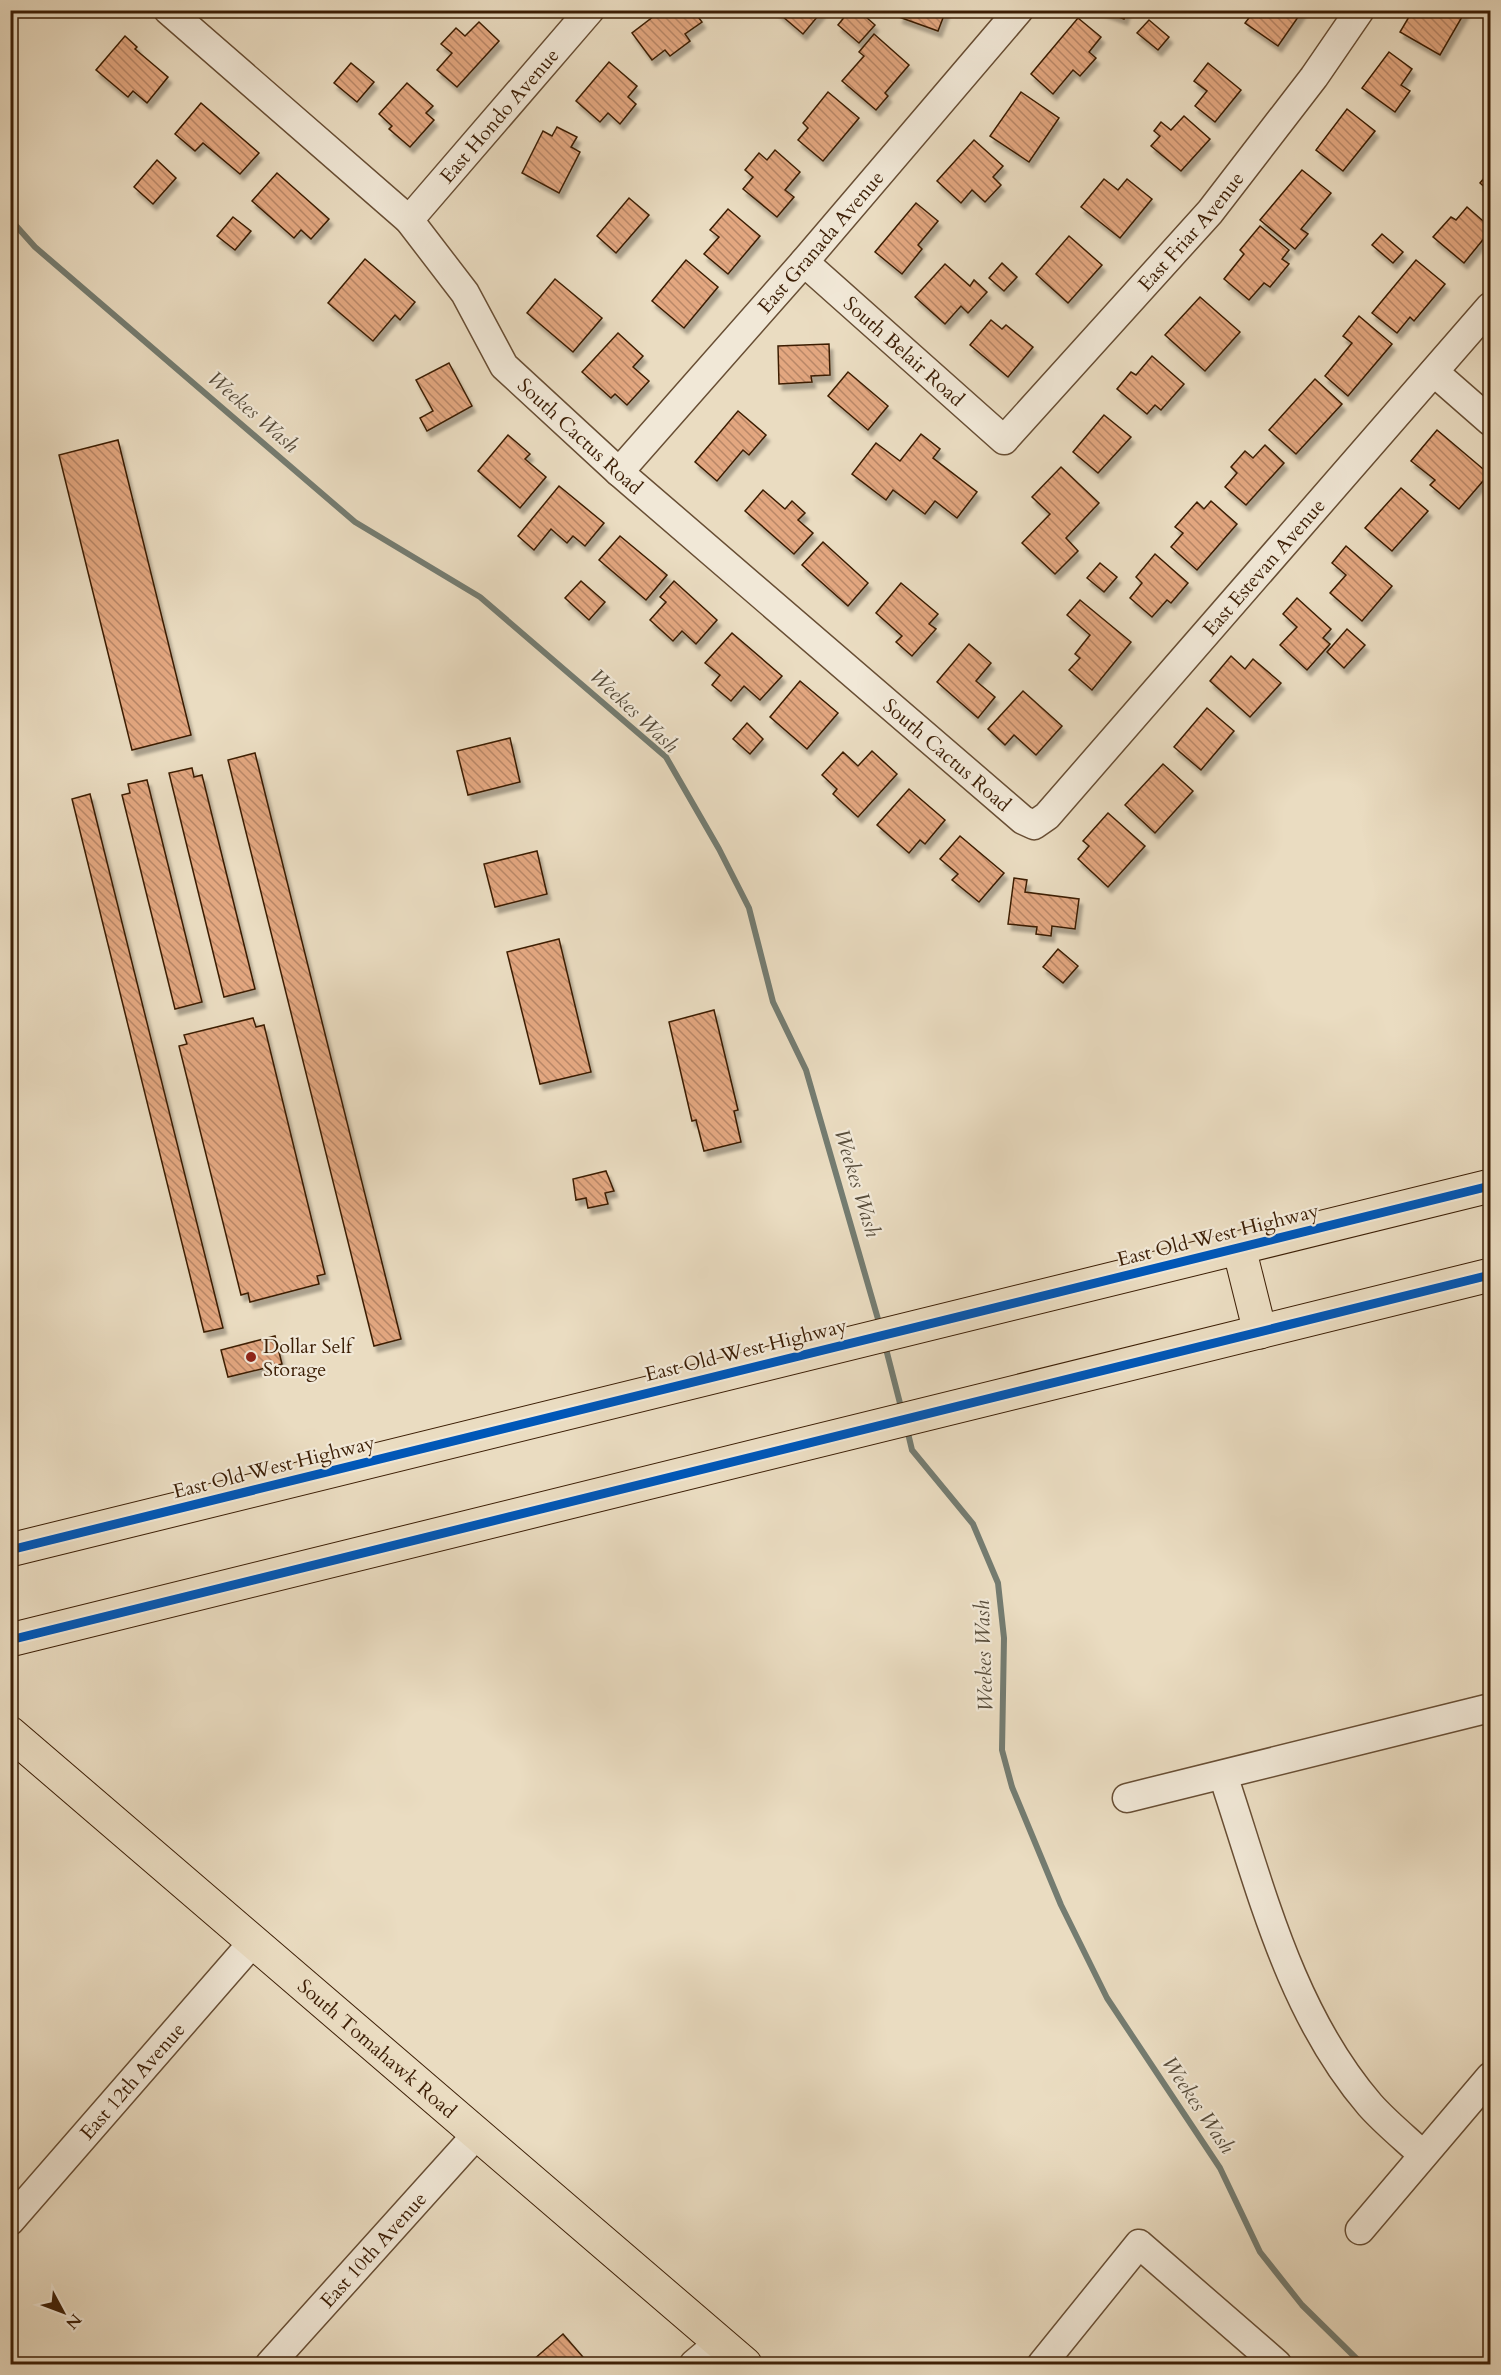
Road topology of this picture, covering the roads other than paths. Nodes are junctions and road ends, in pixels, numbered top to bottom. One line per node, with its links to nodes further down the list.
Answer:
1 (168, 10): 5 (street, South Cactus Road)
2 (590, 10): 5 (street, East Hondo Avenue)
3 (1019, 10): 6 (street, East Granada Avenue)
4 (1360, 10): 10 (street, East Friar Avenue)
5 (409, 220): 11 (street, South Cactus Road)
6 (804, 262): 10 (street, South Belair Road); 11 (street, East Granada Avenue)
7 (1491, 307): 8 (street, East Estevan Avenue)
8 (1434, 372): 9 (street); 12 (street, East Estevan Avenue)
9 (1491, 421)
10 (1004, 440)
11 (619, 472): 12 (street, South Cactus Road)
12 (1034, 825)
13 (1491, 1186): 14 (main road, East Old West Highway)
14 (1239, 1248): 16 (main road); 17 (main road, East Old West Highway)
15 (1491, 1275): 16 (main road)
16 (1260, 1332): 18 (main road)
17 (10, 1550)
18 (10, 1640)
19 (1491, 1708): 21 (street)
20 (10, 1733): 23 (main road, South Tomahawk Road)
21 (1223, 1774): 22 (street); 26 (street)
22 (1128, 1798)
23 (254, 1941): 25 (main road, South Tomahawk Road); 27 (street, East 12th Avenue)
24 (1491, 2077): 26 (street)
25 (478, 2133): 29 (main road, South Tomahawk Road); 30 (street, East 10th Avenue)
26 (1424, 2155): 28 (street)
27 (10, 2221)
28 (1360, 2230)
29 (720, 2342): 31 (street); 32 (main road, South Tomahawk Road)
30 (270, 2364)
31 (694, 2364)
32 (745, 2364)
33 (1042, 2364): 34 (street)
34 (1277, 2364)

